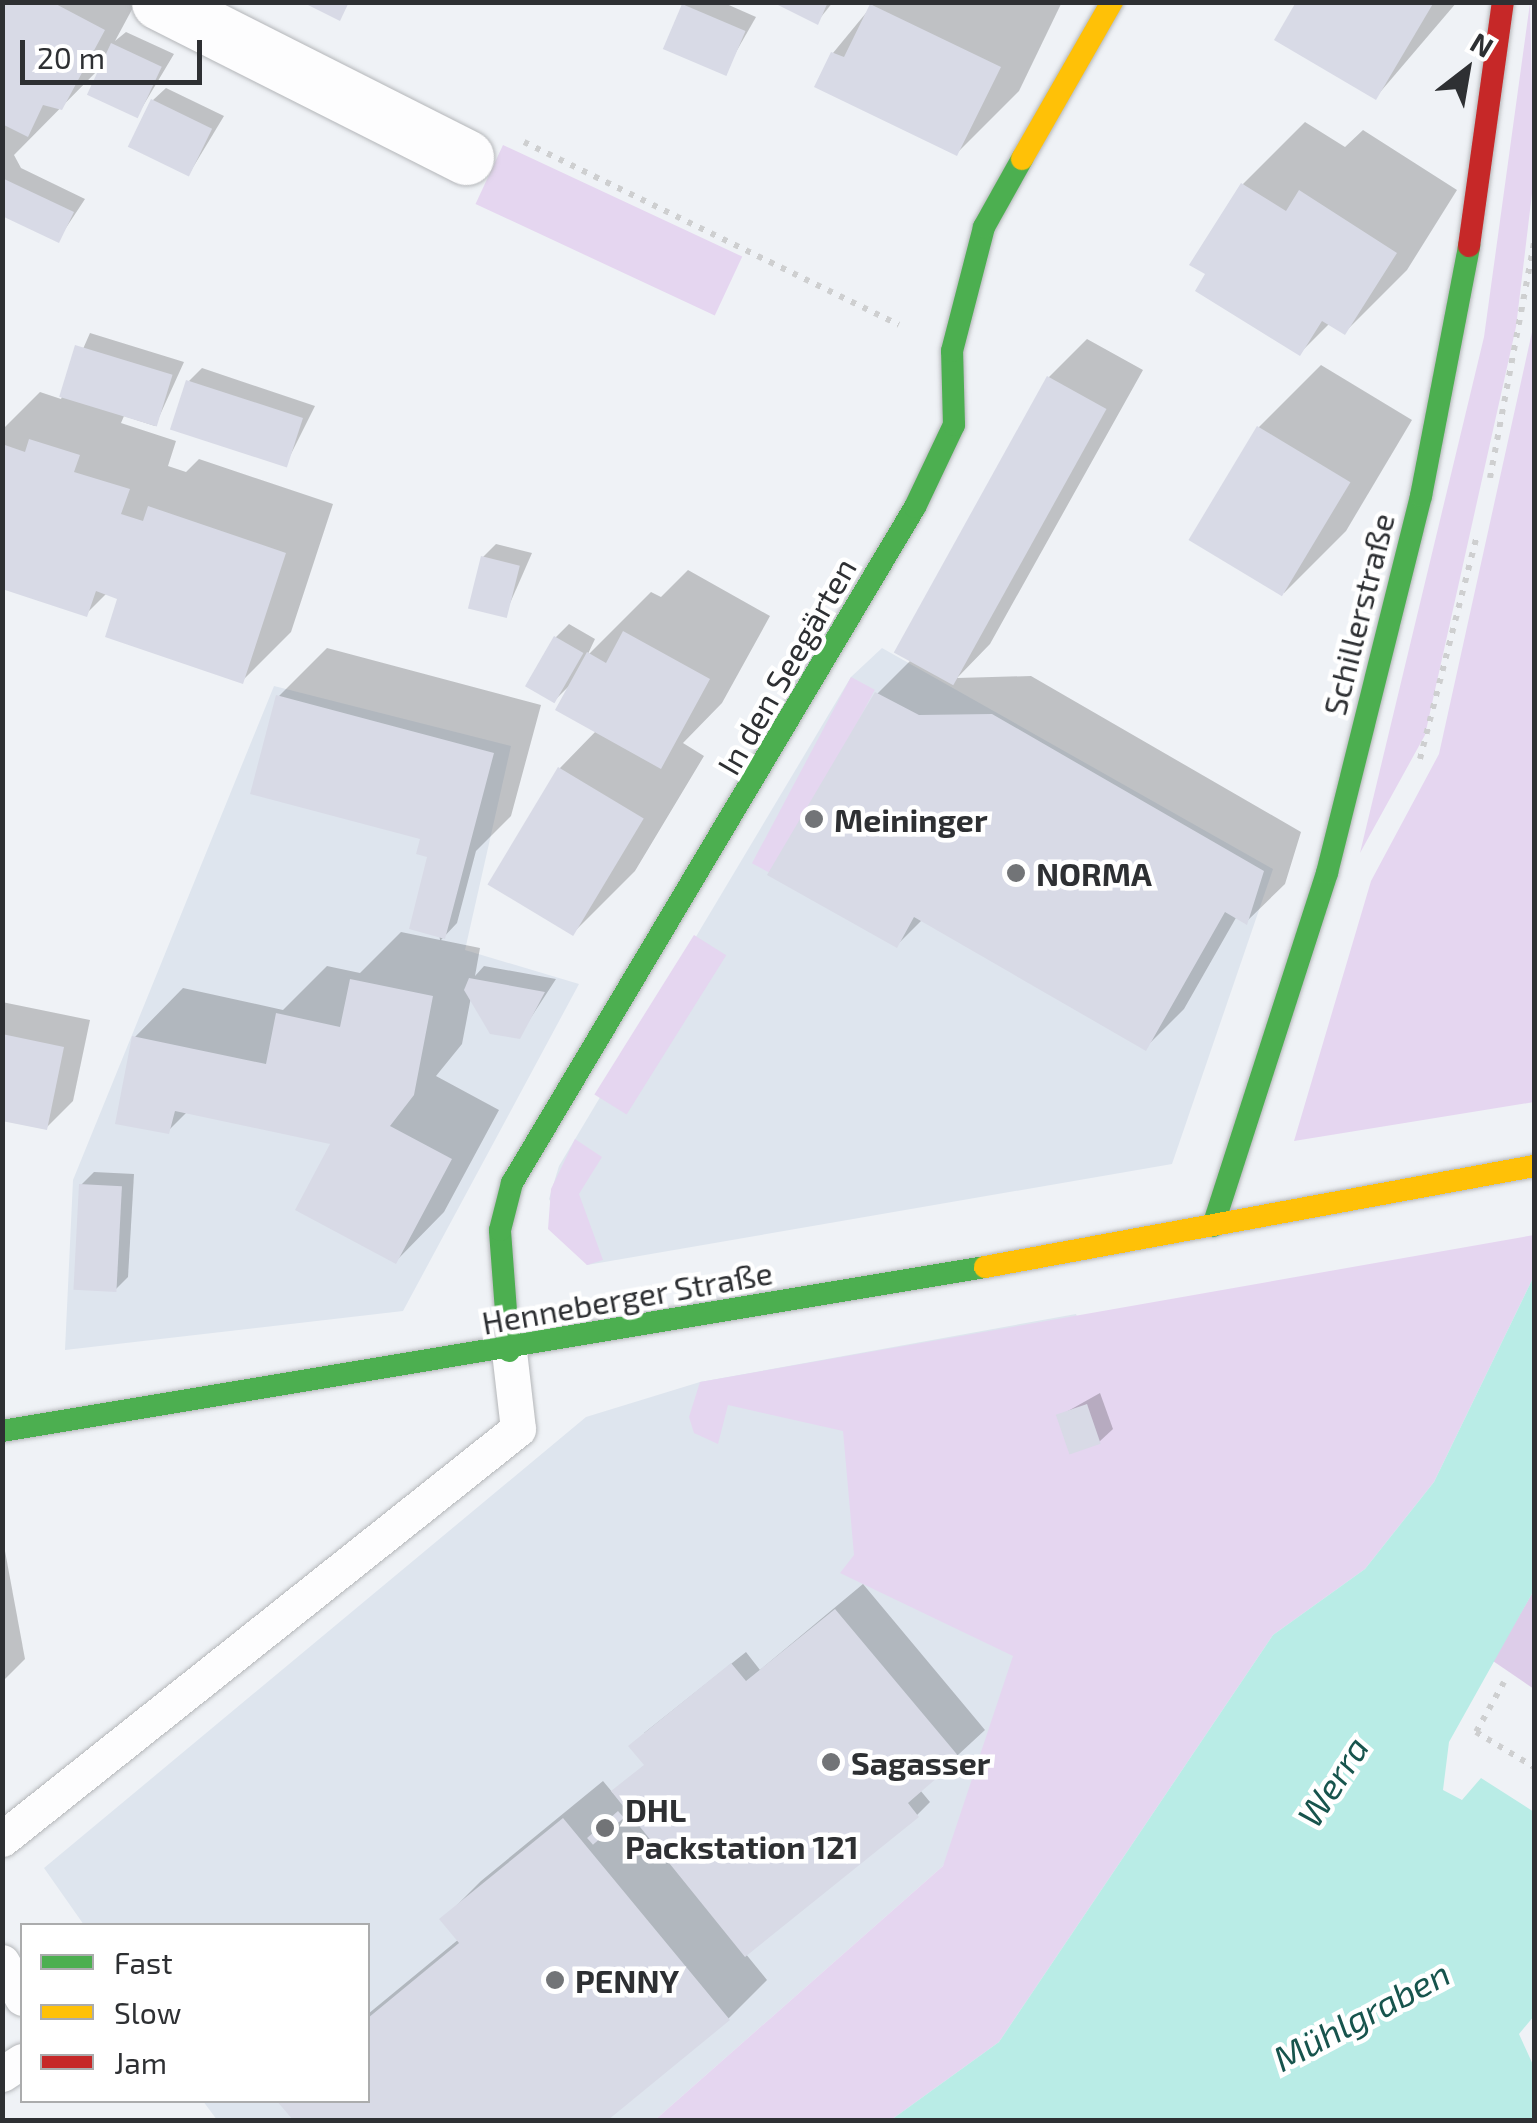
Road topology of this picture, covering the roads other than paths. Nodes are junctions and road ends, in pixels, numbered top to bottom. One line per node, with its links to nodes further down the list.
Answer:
1 (158, 2): 4 (street)
2 (1112, 2): 7 (street, In den Seegärten)
3 (1503, 2): 6 (street, Schillerstraße)
4 (466, 157)
5 (1534, 1166): 6 (street, Henneberger Straße)
6 (1213, 1226): 7 (street, Henneberger Straße)
7 (509, 1350): 8 (street, Henneberger Straße); 9 (lane)
8 (2, 1430)
9 (2, 1839)
10 (2, 1962): 11 (lane)
11 (20, 1994)

